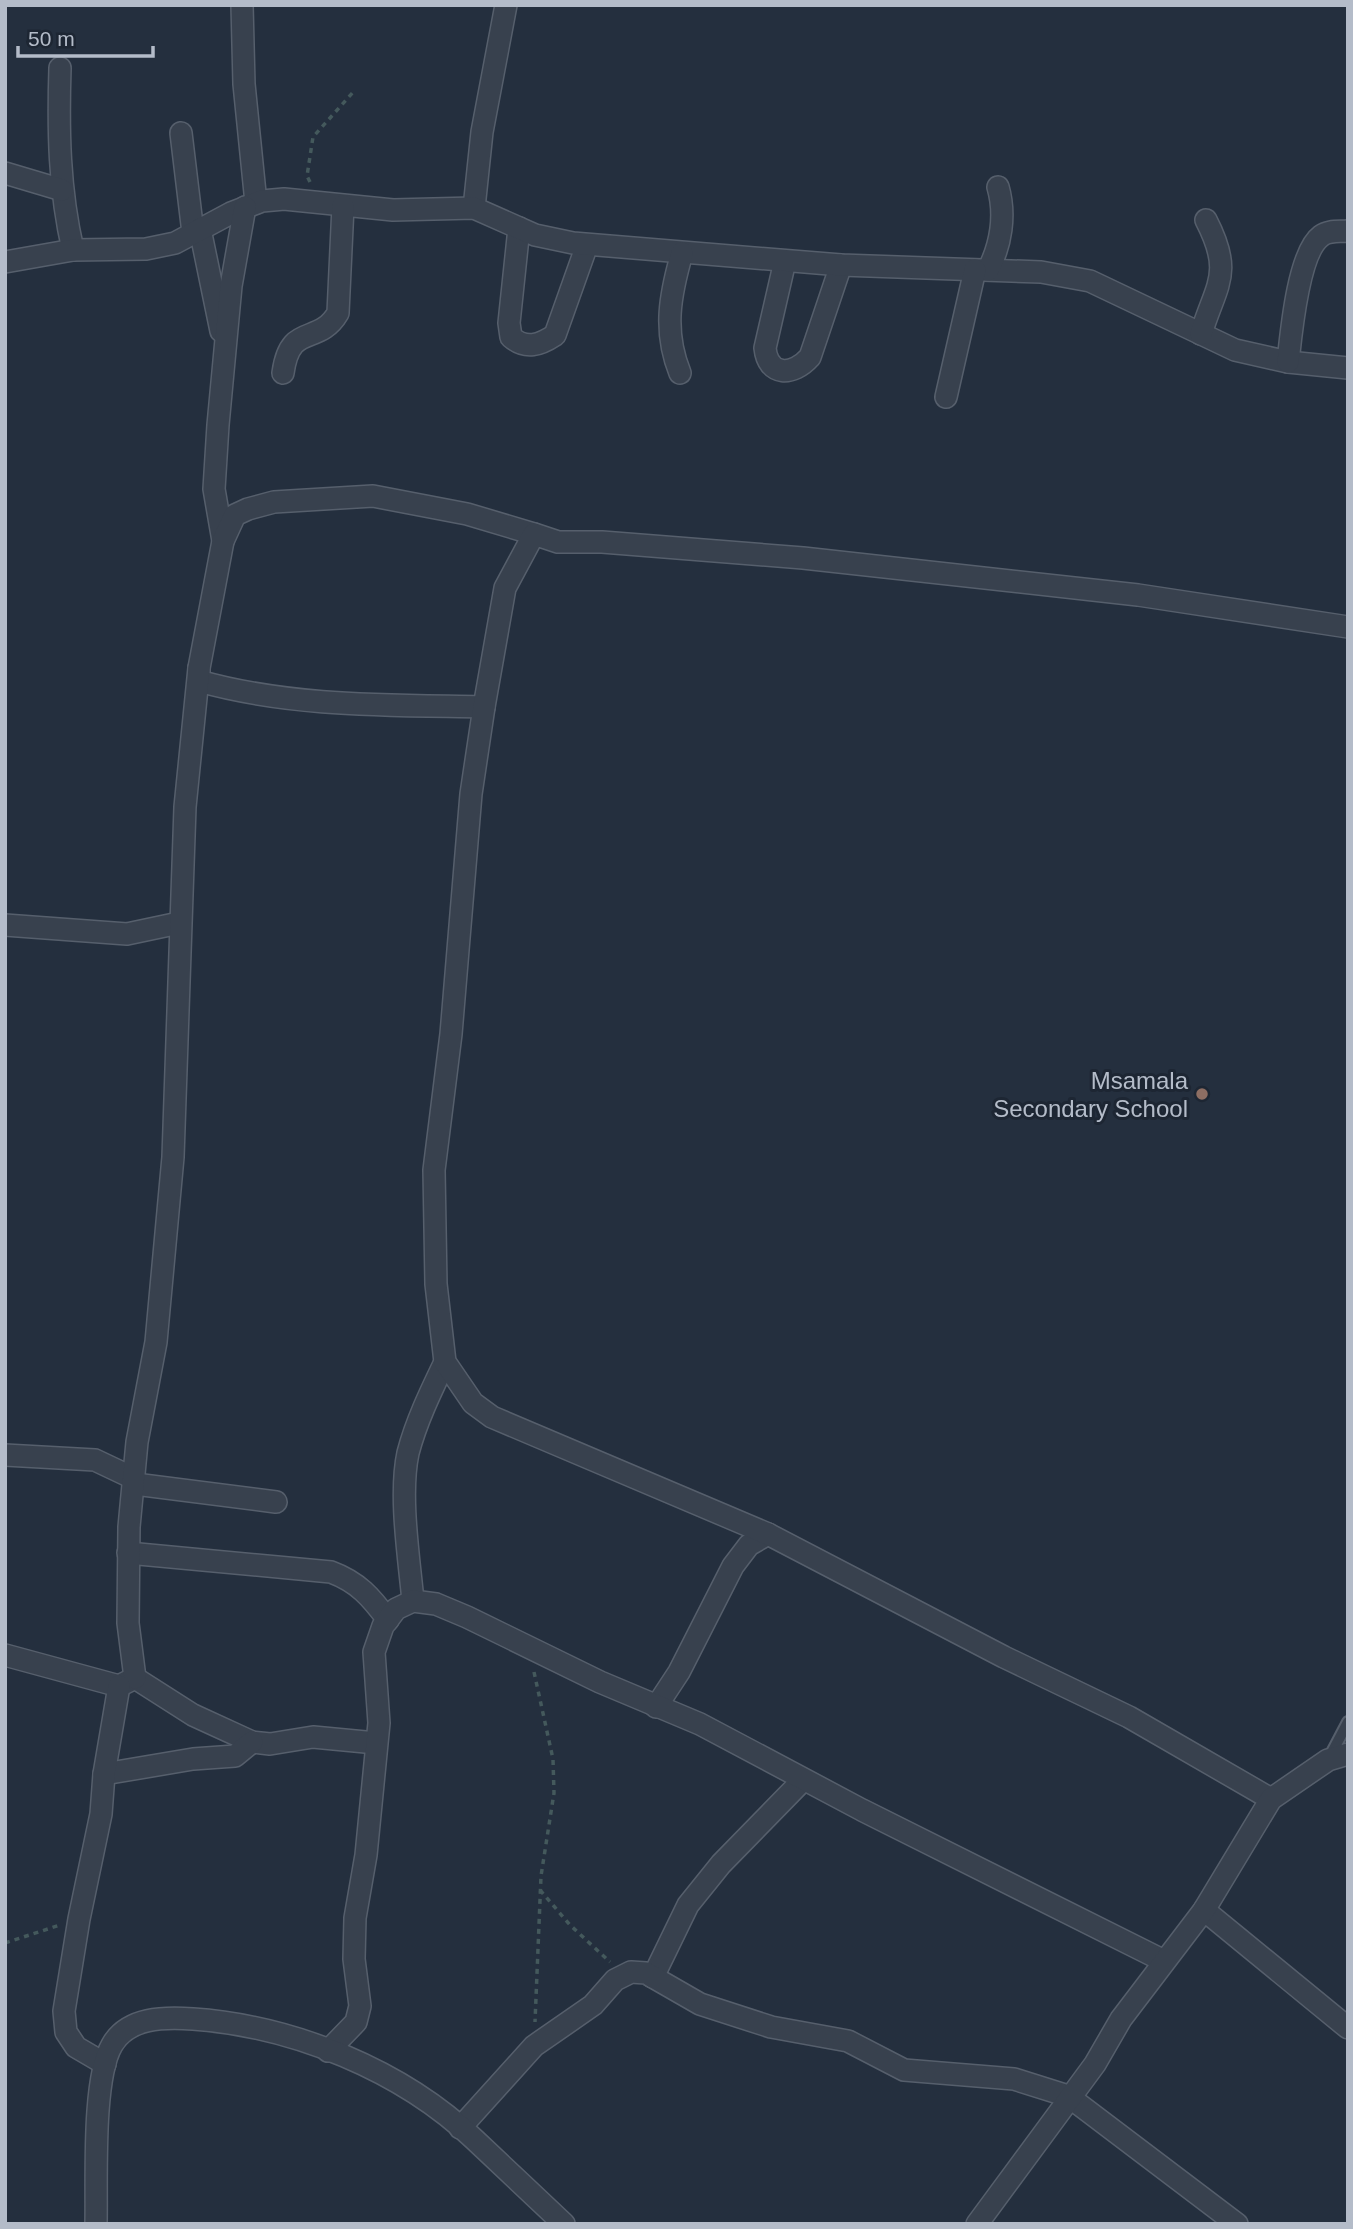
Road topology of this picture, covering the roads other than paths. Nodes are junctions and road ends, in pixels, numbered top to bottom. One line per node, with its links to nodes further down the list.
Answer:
1 (242, 5): 8 (street)
2 (506, 5): 10 (street)
3 (60, 68): 7 (street)
4 (181, 133): 13 (street)
5 (5, 173): 7 (street)
6 (998, 187): 21 (street)
7 (62, 190): 16 (street)
8 (250, 205): 9 (street); 13 (street); 23 (street)
9 (334, 205): 10 (street); 26 (street)
10 (474, 208): 12 (street)
11 (1206, 220): 22 (street)
12 (519, 228): 15 (street); 15 (street)
13 (197, 231): 16 (street); 23 (street)
14 (1348, 231): 24 (street)
15 (587, 245): 17 (street)
16 (73, 250): 19 (street)
17 (682, 253): 18 (street); 27 (street)
18 (785, 261): 20 (street); 20 (street)
19 (5, 262)
20 (841, 265): 21 (street)
21 (982, 270): 22 (street); 28 (street)
22 (1200, 334): 24 (street)
23 (225, 346): 30 (street)
24 (1288, 362): 25 (street)
25 (1348, 368)
26 (283, 373)
27 (680, 373)
28 (946, 397)
29 (534, 534): 30 (street); 31 (street); 33 (street)
30 (223, 541): 32 (street)
31 (1348, 627)
32 (199, 668): 33 (street); 34 (street)
33 (484, 708): 36 (street)
34 (179, 923): 35 (street); 38 (street)
35 (5, 926)
36 (445, 1362): 40 (street); 42 (street)
37 (5, 1455): 38 (street)
38 (134, 1481): 39 (street); 41 (street)
39 (276, 1503)
40 (768, 1534): 46 (street); 53 (street)
41 (128, 1553): 43 (street); 45 (street)
42 (413, 1601): 43 (street); 46 (street)
43 (388, 1620): 49 (street)
44 (5, 1655): 45 (street)
45 (127, 1682): 48 (street); 51 (street)
46 (656, 1707): 52 (street)
47 (1348, 1722): 50 (lane)
48 (252, 1742): 49 (street); 51 (street)
49 (376, 1743): 58 (street)
50 (1338, 1757): 53 (street)
51 (104, 1774): 59 (street)
52 (803, 1780): 55 (street); 56 (street)
53 (1270, 1799): 54 (street)
54 (1204, 1910): 55 (street); 57 (street)
55 (1164, 1961): 60 (street)
56 (653, 1977): 60 (street); 61 (street)
57 (1348, 2028)
58 (328, 2051): 59 (street); 61 (street)
59 (105, 2064): 62 (street)
60 (1068, 2096): 64 (street); 65 (street)
61 (460, 2128): 63 (street)
62 (96, 2224)
63 (564, 2224)
64 (977, 2224)
65 (1237, 2224)

